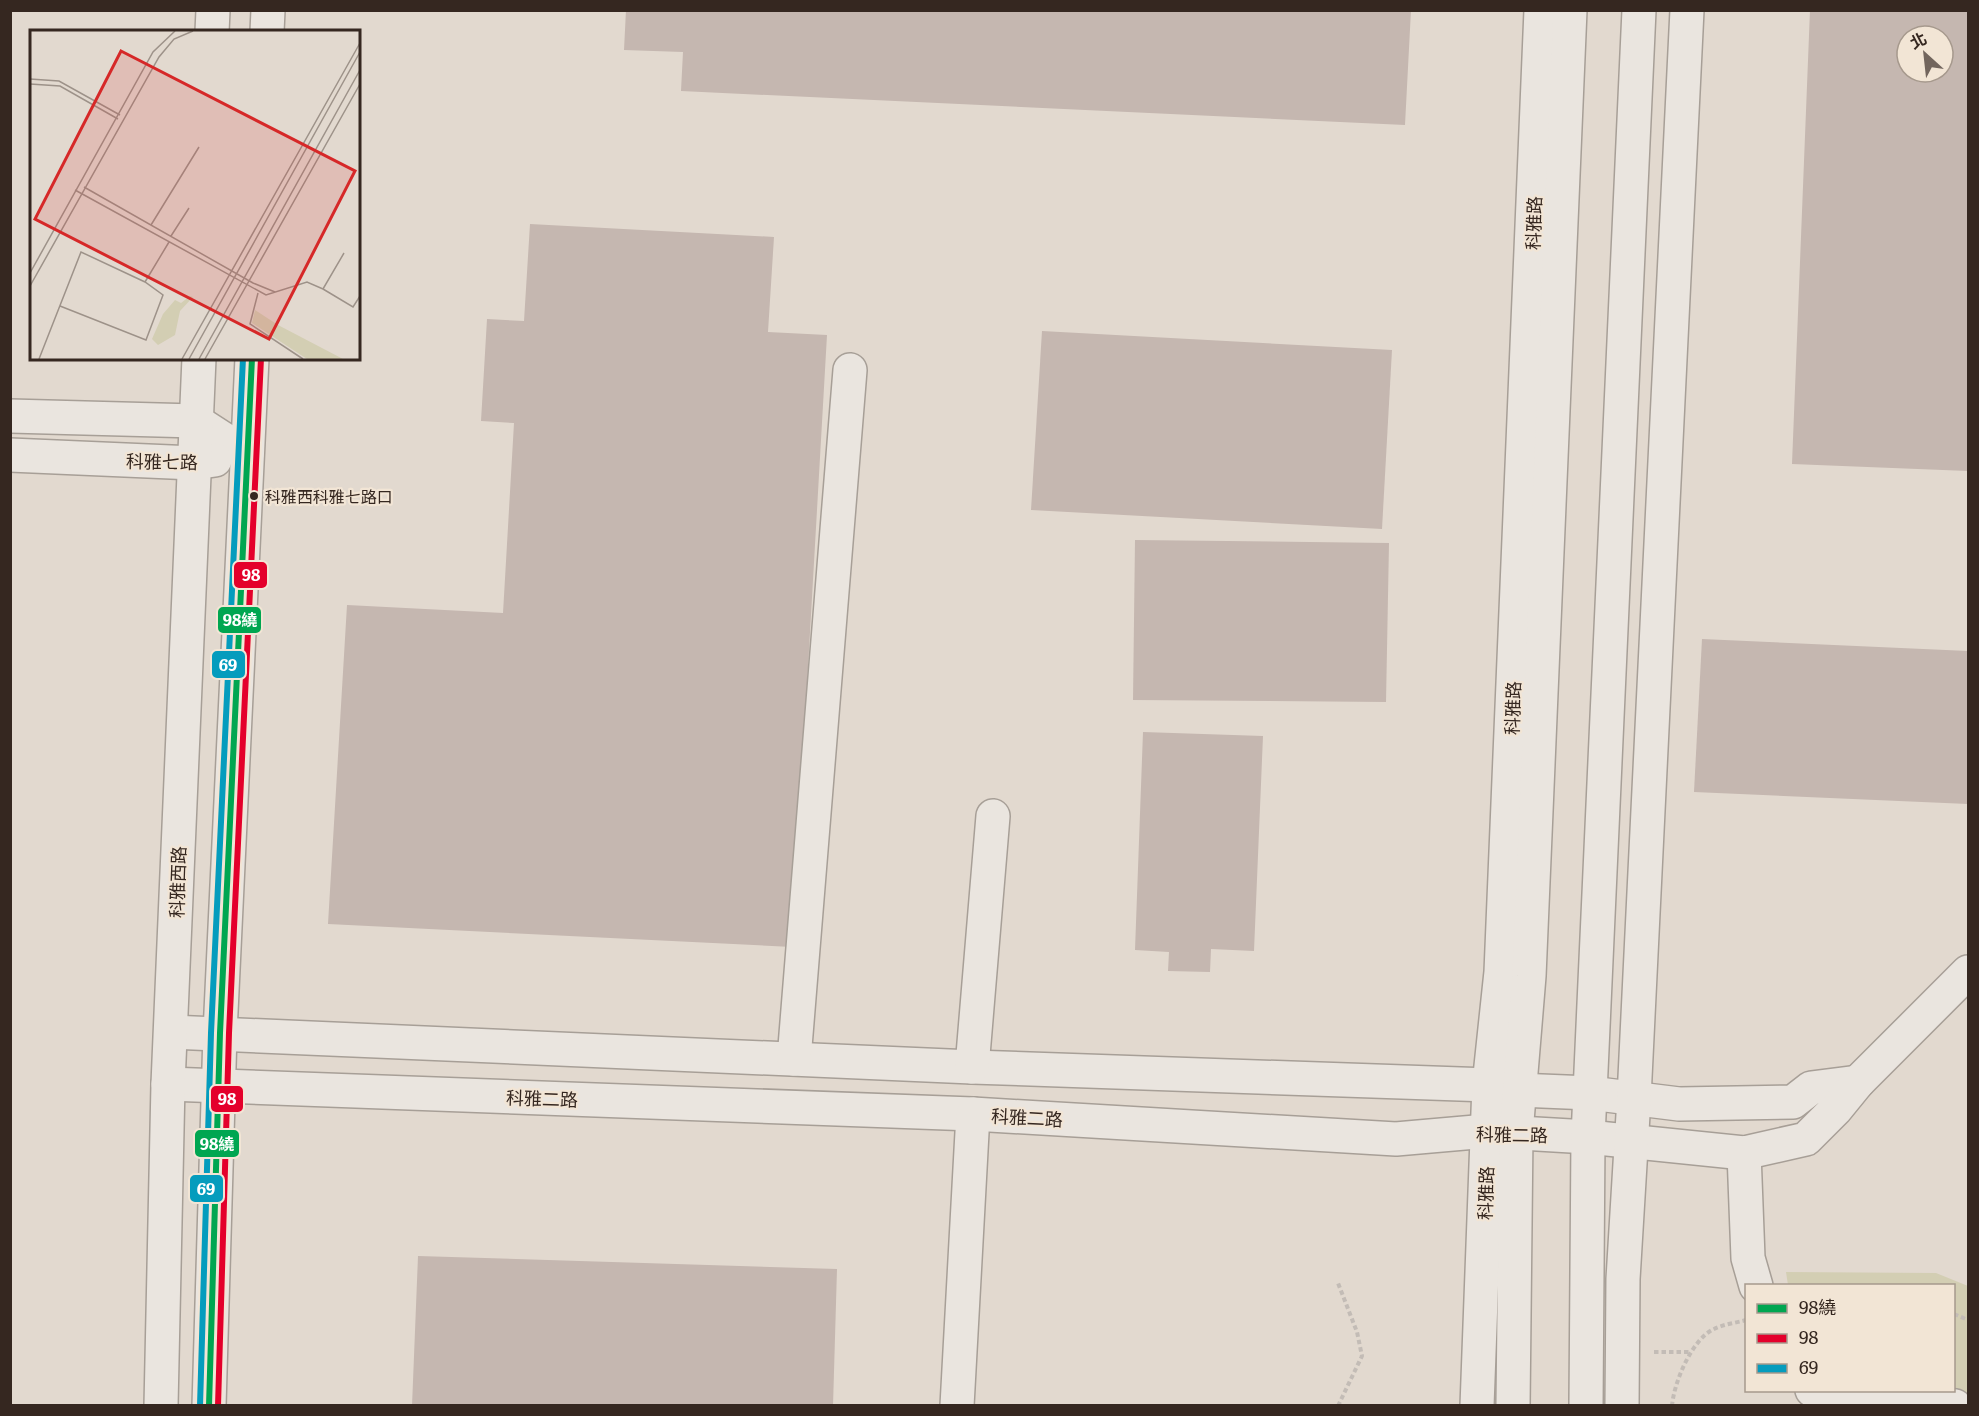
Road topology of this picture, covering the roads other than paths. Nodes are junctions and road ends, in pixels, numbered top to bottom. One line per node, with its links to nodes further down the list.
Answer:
1 (213, 10): 7 (street)
2 (268, 10): 8 (street)
3 (1541, 10): 26 (street, 科雅路)
4 (1570, 10): 26 (street, 科雅路)
5 (1639, 10): 27 (street)
6 (1687, 10): 28 (street)
7 (212, 30)
8 (267, 30)
9 (199, 360): 13 (street, 科雅西路)
10 (252, 360): 14 (street)
11 (850, 370): 21 (street)
12 (10, 416): 13 (street)
13 (196, 421): 14 (street, 科雅七路); 16 (street, 科雅西路)
14 (247, 454): 16 (street, 科雅七路); 20 (street)
15 (10, 455): 16 (street, 科雅七路)
16 (194, 464): 19 (street, 科雅西路)
17 (993, 816): 22 (street)
18 (1968, 972): 23 (street, 科雅二路)
19 (171, 1032): 20 (street); 24 (street, 科雅西路)
20 (220, 1033): 21 (street); 25 (street)
21 (794, 1059): 22 (street)
22 (972, 1067): 26 (street)
23 (1858, 1082): 28 (street); 33 (street, 科雅二路)
24 (168, 1084): 25 (street, 科雅二路); 36 (street, 科雅西路)
25 (218, 1086): 29 (street, 科雅二路); 37 (street)
26 (1504, 1088): 27 (street); 30 (street, 科雅路)
27 (1590, 1093): 28 (street); 31 (street)
28 (1634, 1098): 32 (street)
29 (973, 1114): 30 (street, 科雅二路); 38 (street)
30 (1501, 1132): 31 (street, 科雅二路); 39 (street, 科雅路); 40 (street, 科雅路)
31 (1588, 1137): 32 (street, 科雅二路); 41 (street)
32 (1631, 1141): 33 (street, 科雅二路); 42 (street)
33 (1744, 1153): 34 (street)
34 (1755, 1284)
35 (1830, 1392): 43 (street)
36 (160, 1406)
37 (209, 1406)
38 (957, 1406)
39 (1477, 1406)
40 (1513, 1406)
41 (1586, 1406)
42 (1622, 1406)
43 (1954, 1406)

